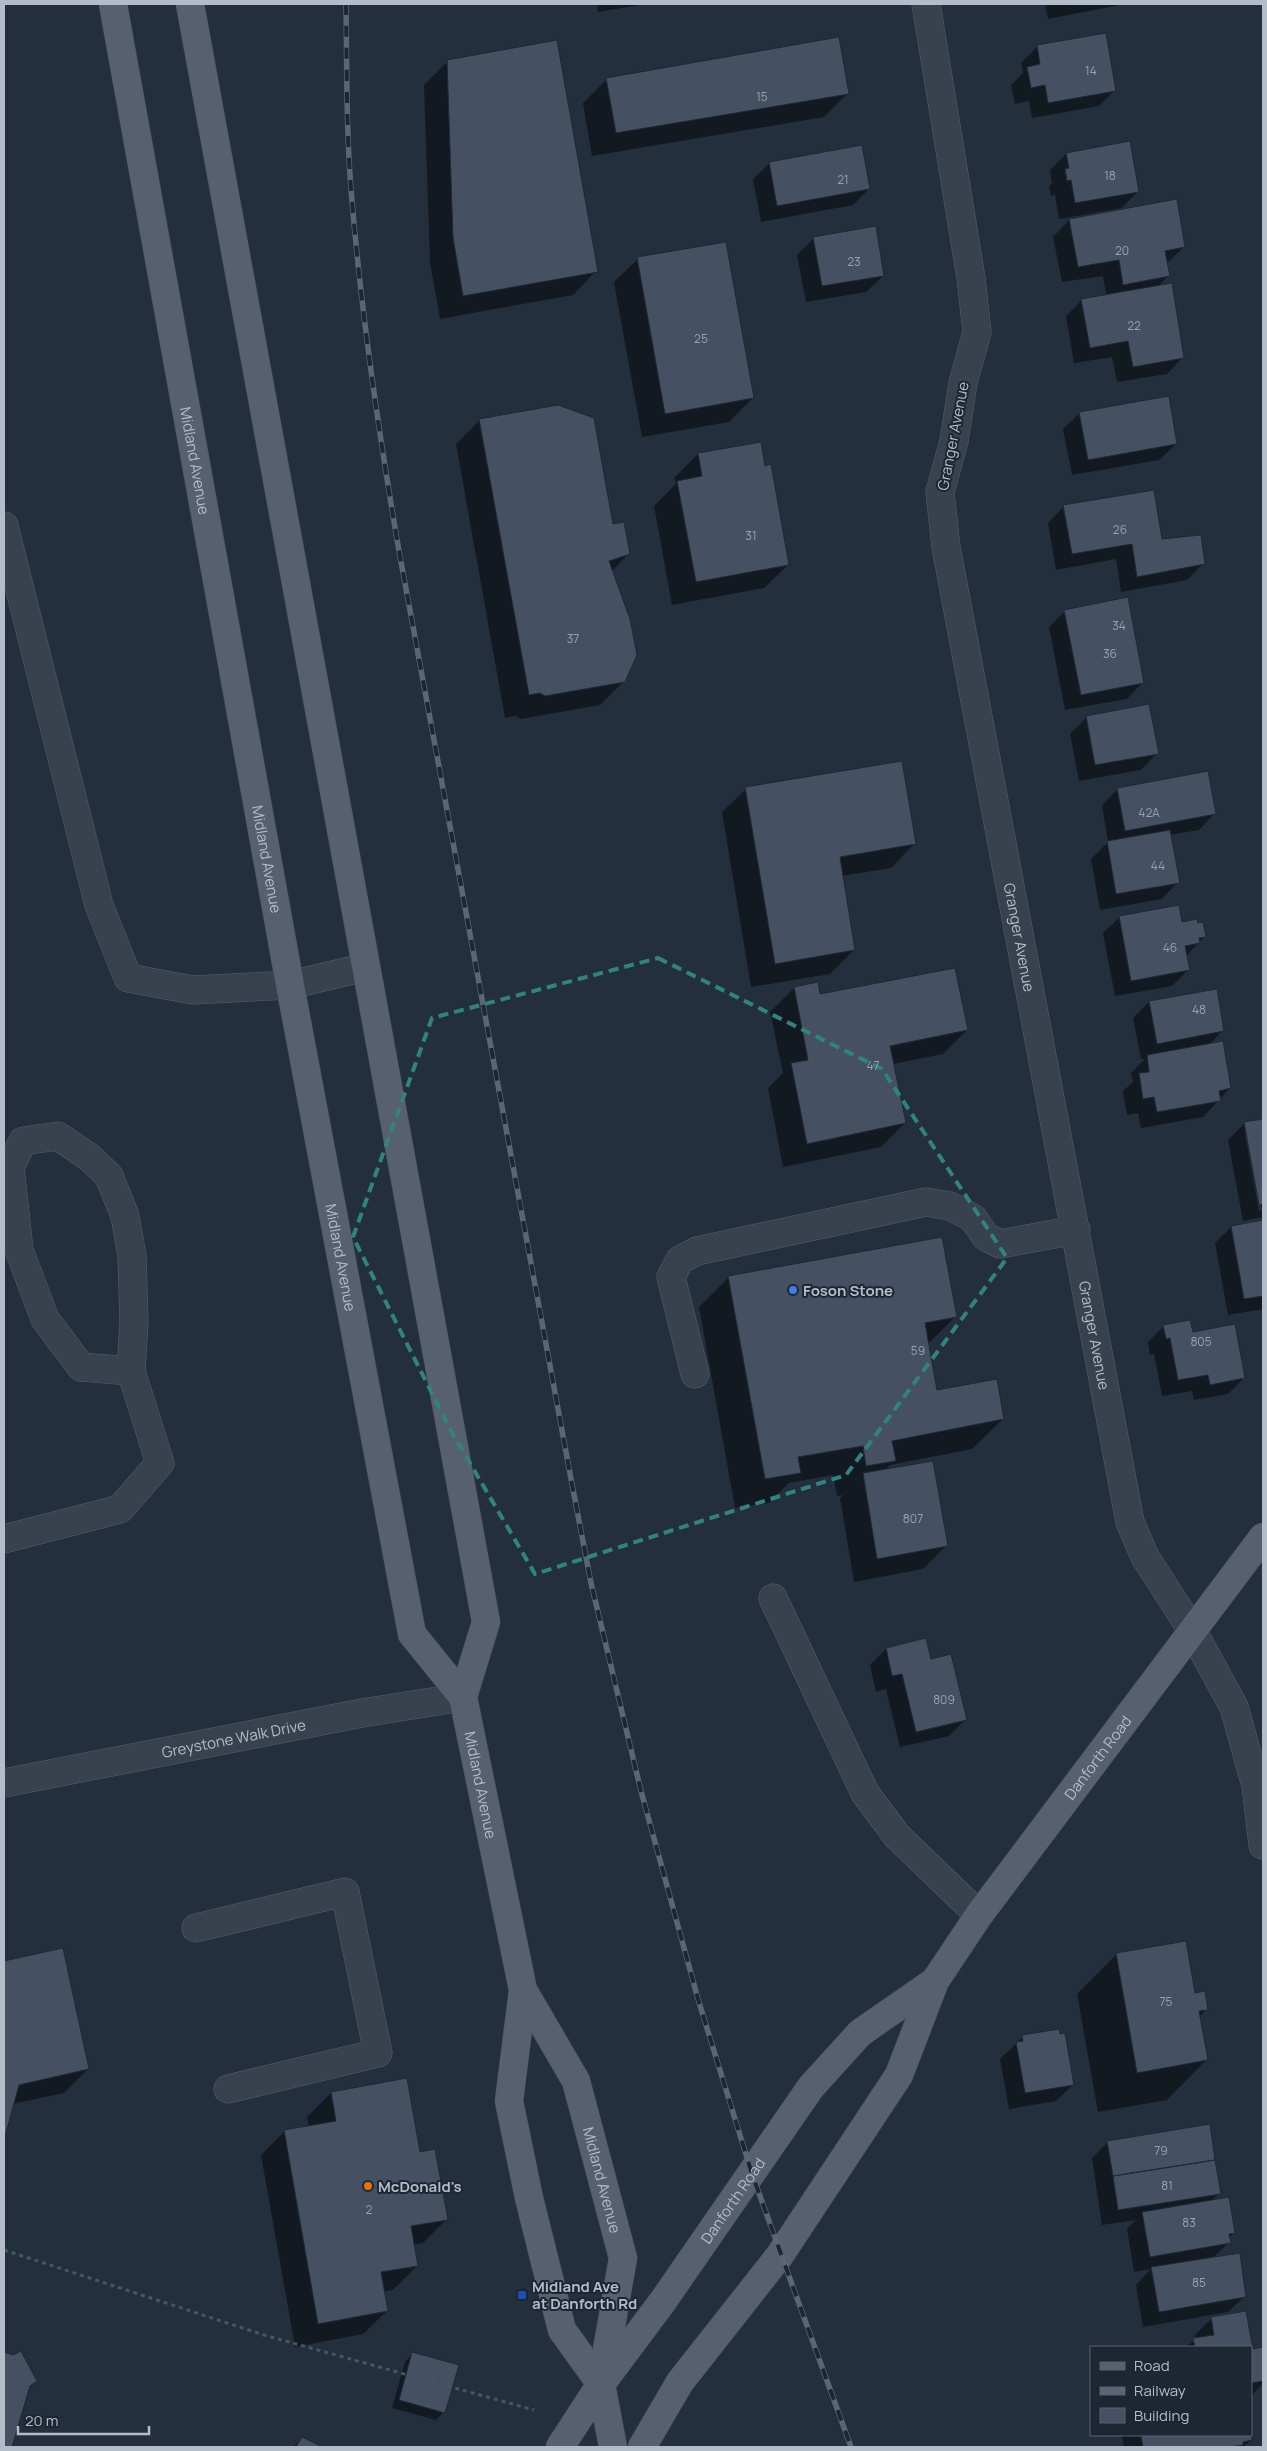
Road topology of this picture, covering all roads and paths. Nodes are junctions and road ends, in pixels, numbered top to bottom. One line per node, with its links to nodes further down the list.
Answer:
1 (113, 4): 6 (main road, Midland Avenue)
2 (190, 4): 5 (main road, Midland Avenue)
3 (926, 4): 7 (street, Granger Avenue)
4 (4, 526): 6 (street)
5 (366, 967): 6 (street); 14 (main road, Midland Avenue)
6 (290, 984): 14 (main road, Midland Avenue)
7 (1076, 1230): 9 (street); 13 (street, Granger Avenue)
8 (131, 1371): 8 (street); 11 (street)
9 (695, 1374)
10 (1263, 1537): 13 (main road, Danforth Road)
11 (4, 1539)
12 (773, 1598): 18 (street)
13 (1192, 1630): 16 (street, Granger Avenue); 18 (main road, Danforth Road)
14 (463, 1697): 15 (street, Greystone Walk Drive); 21 (main road, Midland Avenue)
15 (4, 1783)
16 (1260, 1786): 17 (street, Granger Avenue)
17 (1263, 1844)
18 (979, 1915): 20 (main road, Danforth Road)
19 (196, 1928): 22 (street)
20 (935, 1980): 24 (main road, Danforth Road); 28 (main road, Danforth Road)
21 (523, 1990): 24 (main road, Midland Avenue); 24 (main road, Midland Avenue)
22 (228, 2089)
23 (4, 2250): 25 (path)
24 (601, 2384): 26 (main road, Danforth Road); 27 (main road, Midland Avenue)
25 (534, 2410)
26 (560, 2447)
27 (613, 2447)
28 (642, 2447)

